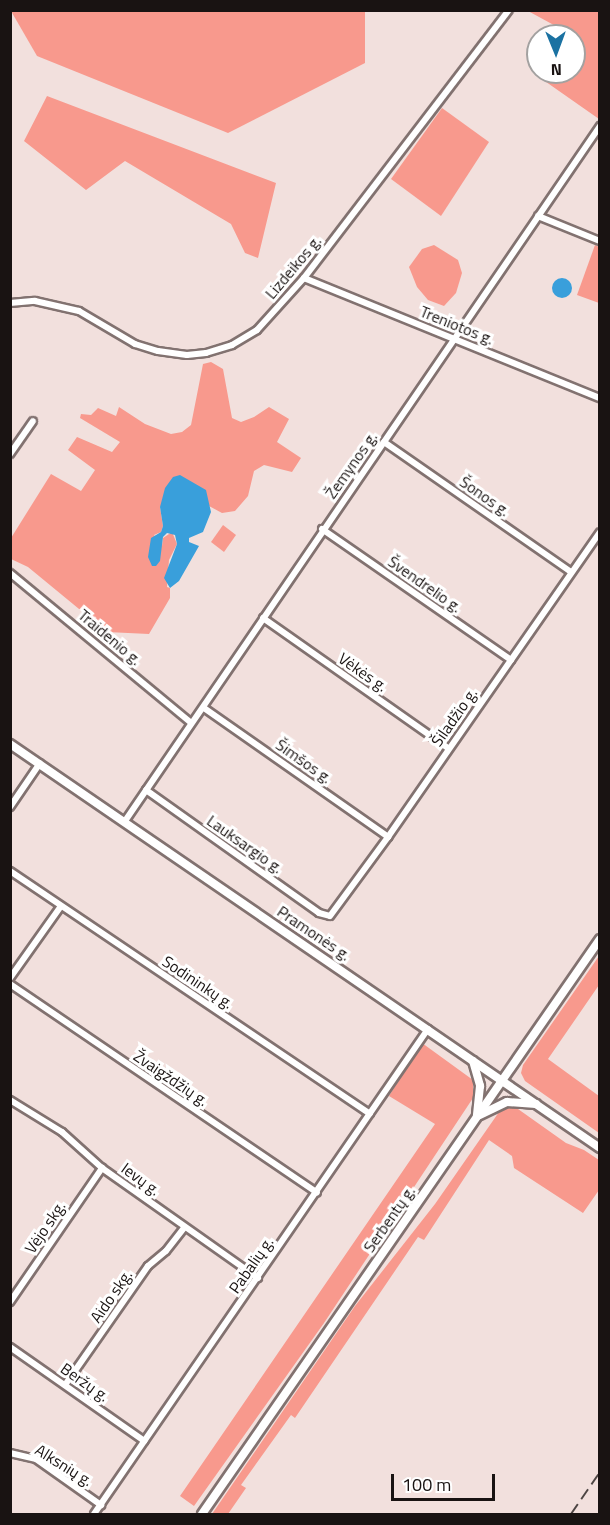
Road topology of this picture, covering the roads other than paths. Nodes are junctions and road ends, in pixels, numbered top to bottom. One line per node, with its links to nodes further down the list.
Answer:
1 (509, 10): 5 (street, Lizdeikos g.)
2 (600, 126): 3 (street, Žemynos g.)
3 (538, 216): 4 (street); 7 (street, Žemynos g.)
4 (600, 241)
5 (304, 278): 6 (street, Lizdeikos g.); 7 (street, Treniotos g.)
6 (10, 303)
7 (454, 339): 8 (street, Treniotos g.); 10 (street, Žemynos g.)
8 (600, 398)
9 (33, 421): 11 (street)
10 (384, 442): 12 (street, Žemynos g.); 14 (street, Šonos g.)
11 (10, 454)
12 (322, 529): 16 (street, Žemynos g.); 17 (street, Švendrelio g.)
13 (600, 532): 14 (street, Šiladžio g.)
14 (571, 572): 17 (street, Šiladžio g.)
15 (10, 573): 19 (street, Traidenio g.)
16 (263, 618): 18 (street, Žemynos g.); 21 (street, Vėkės g.)
17 (511, 660): 21 (street, Šiladžio g.)
18 (204, 708): 19 (street, Žemynos g.); 26 (street, Šimšos g.)
19 (190, 723): 23 (street, Žemynos g.)
20 (10, 744): 22 (main road, Pramonės g.)
21 (448, 748): 26 (street, Šiladžio g.)
22 (40, 763): 24 (street); 25 (main road, Pramonės g.)
23 (146, 790): 25 (street, Žemynos g.); 29 (street, Lauksargio g.)
24 (10, 807)
25 (125, 821): 33 (main road, Pramonės g.)
26 (388, 837): 29 (street, Šiladžio g.)
27 (10, 871): 28 (street, Sodininkų g.)
28 (61, 906): 31 (street); 38 (street, Sodininkų g.)
29 (330, 916)
30 (600, 939): 35 (main road, Serbentų g.)
31 (10, 978)
32 (10, 984): 42 (street, Žvaigždžių g.)
33 (428, 1029): 34 (main road, Pramonės g.); 38 (street, Pabalių g.)
34 (473, 1060): 35 (main road, Pramonės g.); 39 (main road)
35 (502, 1080): 37 (main road, Pramonės g.); 39 (main road, Serbentų g.)
36 (10, 1100): 41 (street, Ievų g.)
37 (537, 1104): 39 (main road); 40 (main road, Pramonės g.)
38 (370, 1114): 42 (street, Pabalių g.)
39 (477, 1117): 52 (main road, Serbentų g.)
40 (600, 1148)
41 (102, 1168): 43 (street, Ievų g.); 45 (street, Vėjo skg.)
42 (317, 1193): 44 (street, Pabalių g.)
43 (184, 1228): 44 (street, Ievų g.); 47 (street, Aido skg.)
44 (258, 1278): 48 (street, Pabalių g.)
45 (10, 1302)
46 (10, 1347): 47 (street, Beržų g.)
47 (65, 1385): 48 (street, Beržų g.)
48 (144, 1441): 50 (street, Pabalių g.)
49 (10, 1453): 50 (street, Alksnių g.)
50 (101, 1505): 51 (street, Pabalių g.)
51 (94, 1515)
52 (202, 1515)

